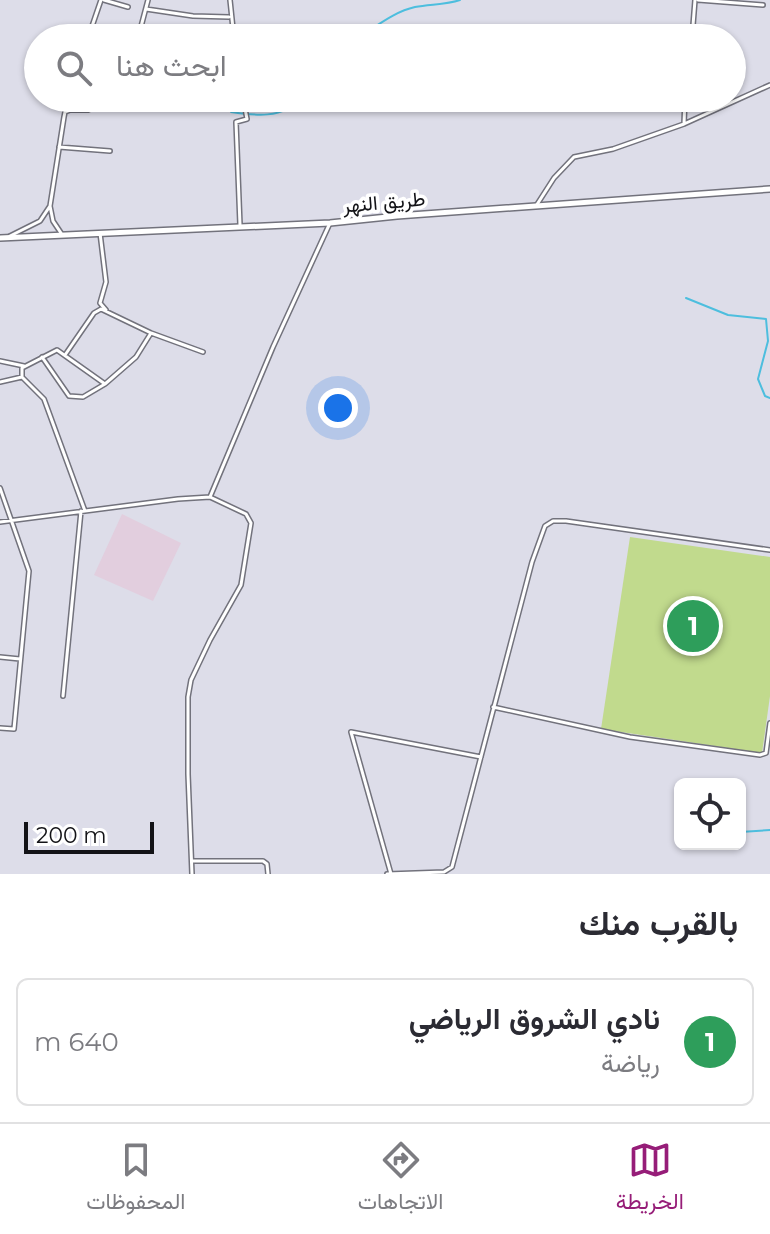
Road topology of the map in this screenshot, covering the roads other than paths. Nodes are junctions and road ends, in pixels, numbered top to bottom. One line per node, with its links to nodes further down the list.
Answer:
1 (102, 0): 6 (street); 9 (street)
2 (148, 0): 7 (street)
3 (230, 0): 11 (street)
4 (696, 0): 5 (street); 12 (street)
5 (763, 5)
6 (128, 7)
7 (146, 9): 8 (street); 10 (street)
8 (229, 17)
9 (93, 24)
10 (142, 24)
11 (233, 24)
12 (693, 24)
13 (770, 85): 14 (street)
14 (746, 96)
15 (65, 112): 20 (street)
16 (246, 112): 26 (street)
17 (684, 112): 19 (street)
18 (710, 112): 19 (street)
19 (684, 124): 24 (street)
20 (59, 147): 21 (street); 23 (street)
21 (110, 151)
22 (770, 189): 24 (main road, طريق النهر)
23 (50, 206): 27 (street); 29 (street)
24 (536, 206): 25 (main road, طريق النهر)
25 (330, 223): 26 (main road, طريق النهر); 42 (street)
26 (240, 227): 28 (main road, طريق النهر)
27 (61, 233): 28 (main road, طريق النهر); 29 (main road, طريق النهر)
28 (100, 233): 31 (street)
29 (8, 237): 30 (main road, طريق النهر)
30 (0, 238)
31 (108, 311): 32 (street); 34 (street)
32 (151, 333): 33 (street); 40 (street)
33 (203, 352)
34 (65, 355): 35 (street); 40 (street)
35 (42, 357): 37 (street); 40 (street)
36 (0, 361): 37 (street)
37 (24, 366): 38 (street)
38 (22, 377): 39 (street); 43 (street)
39 (0, 382)
40 (105, 384)
41 (0, 488): 44 (street)
42 (210, 497): 43 (street); 54 (street)
43 (83, 511): 44 (street); 49 (street)
44 (10, 520): 45 (street); 48 (street)
45 (0, 522)
46 (770, 550): 50 (street)
47 (0, 657): 48 (street)
48 (20, 659): 52 (street)
49 (63, 696)
50 (493, 707): 51 (street); 53 (street)
51 (770, 723)
52 (0, 728)
53 (481, 757): 57 (street); 57 (street)
54 (192, 861): 55 (street); 56 (street)
55 (192, 874)
56 (268, 874)
57 (389, 874)

